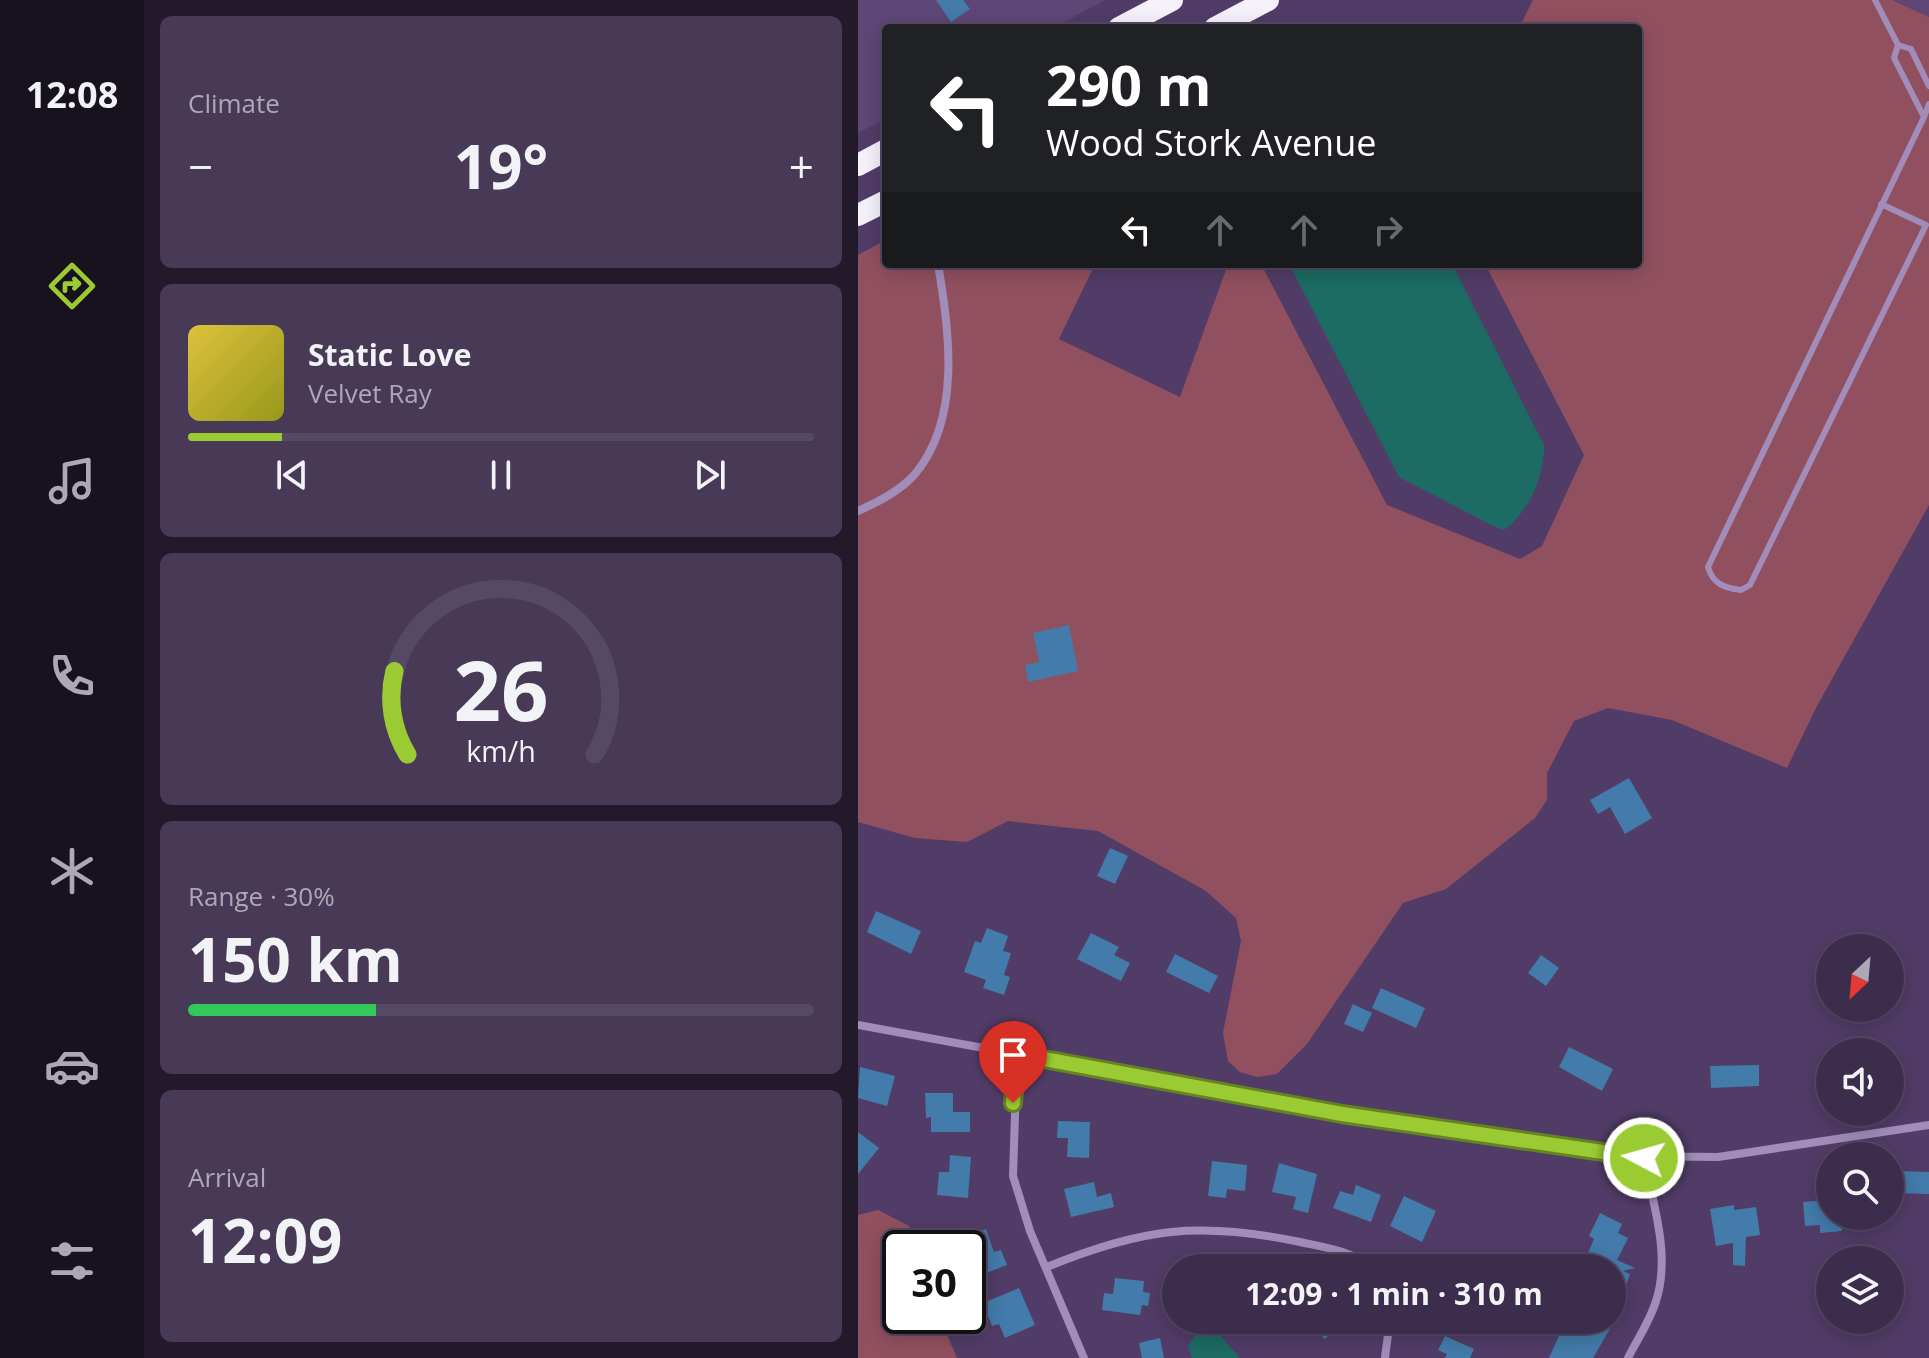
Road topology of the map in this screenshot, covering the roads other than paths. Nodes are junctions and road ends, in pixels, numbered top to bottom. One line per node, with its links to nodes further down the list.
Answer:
1 (1172, 0): 4 (highway)
2 (1268, 0): 5 (highway)
3 (1875, 0): 6 (lane)
4 (1127, 24)
5 (1223, 24)
6 (1898, 45): 7 (lane); 9 (lane)
7 (1929, 86)
8 (1929, 104): 9 (lane)
9 (1924, 117): 13 (lane)
10 (882, 152): 11 (highway)
11 (858, 165)
12 (882, 203): 14 (highway)
13 (1881, 204): 15 (lane); 15 (lane)
14 (858, 215)
15 (1927, 226)
16 (939, 268): 17 (street)
17 (858, 511)
18 (858, 1025): 19 (street)
19 (1017, 1054): 21 (street); 23 (street)
20 (1929, 1125): 21 (street)
21 (1644, 1158): 27 (street)
22 (1355, 1254): 23 (street)
23 (1047, 1267): 26 (street)
24 (1388, 1334): 25 (street)
25 (1385, 1357)
26 (1084, 1358)
27 (1628, 1358)

